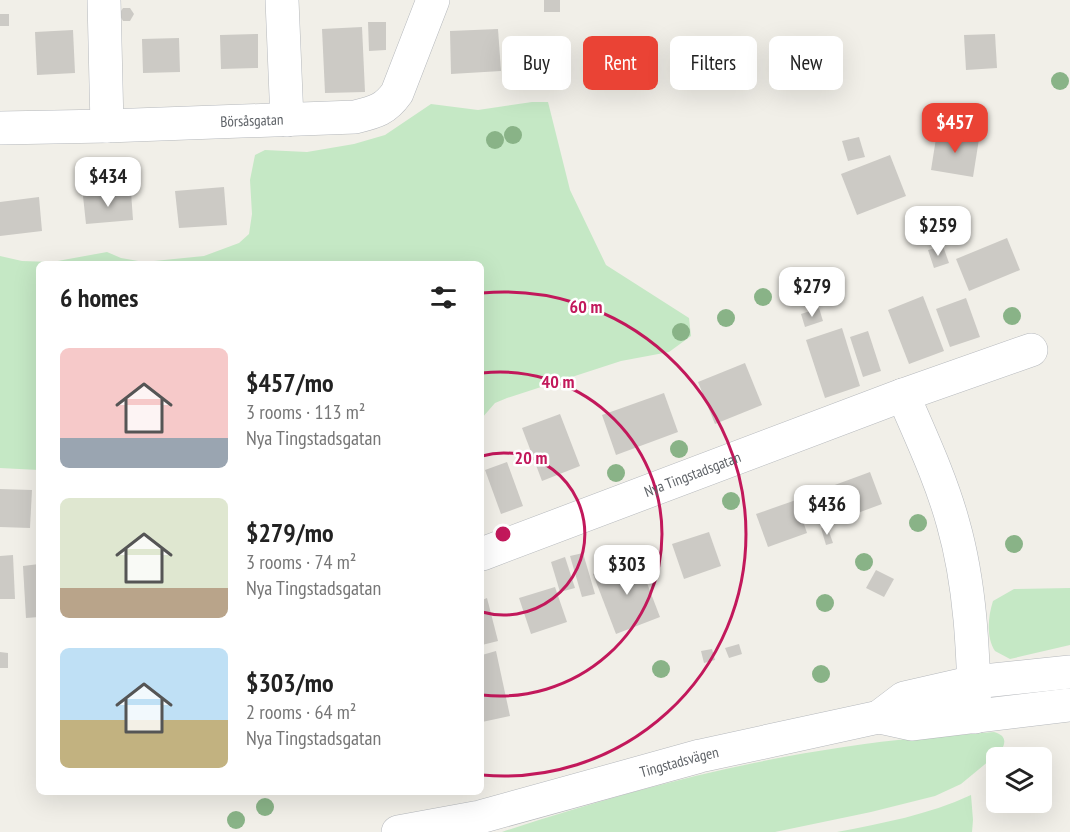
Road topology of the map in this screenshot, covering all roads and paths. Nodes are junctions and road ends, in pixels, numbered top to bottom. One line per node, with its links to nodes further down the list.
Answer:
1 (105, 0): 5 (street)
2 (282, 0): 4 (street)
3 (433, 0): 4 (street, Börsåsgatan)
4 (287, 120): 5 (street, Börsåsgatan)
5 (107, 126): 6 (street, Börsåsgatan)
6 (0, 128)
7 (1031, 350): 8 (street, Nya Tingstadsgatan)
8 (903, 395): 9 (street, Nya Tingstadsgatan); 11 (street)
9 (484, 553)
10 (1070, 672): 11 (street, Tingstadsvägen)
11 (974, 682): 13 (street, Tingstadsvägen); 14 (street)
12 (1070, 705): 14 (street, Tingstadsvägen)
13 (879, 717): 14 (street, Tingstadsvägen); 15 (street, Tingstadsvägen)
14 (975, 717)
15 (480, 817): 16 (street, Tingstadsvägen); 17 (street, Tingstadsvägen)
16 (398, 832)
17 (451, 832)

